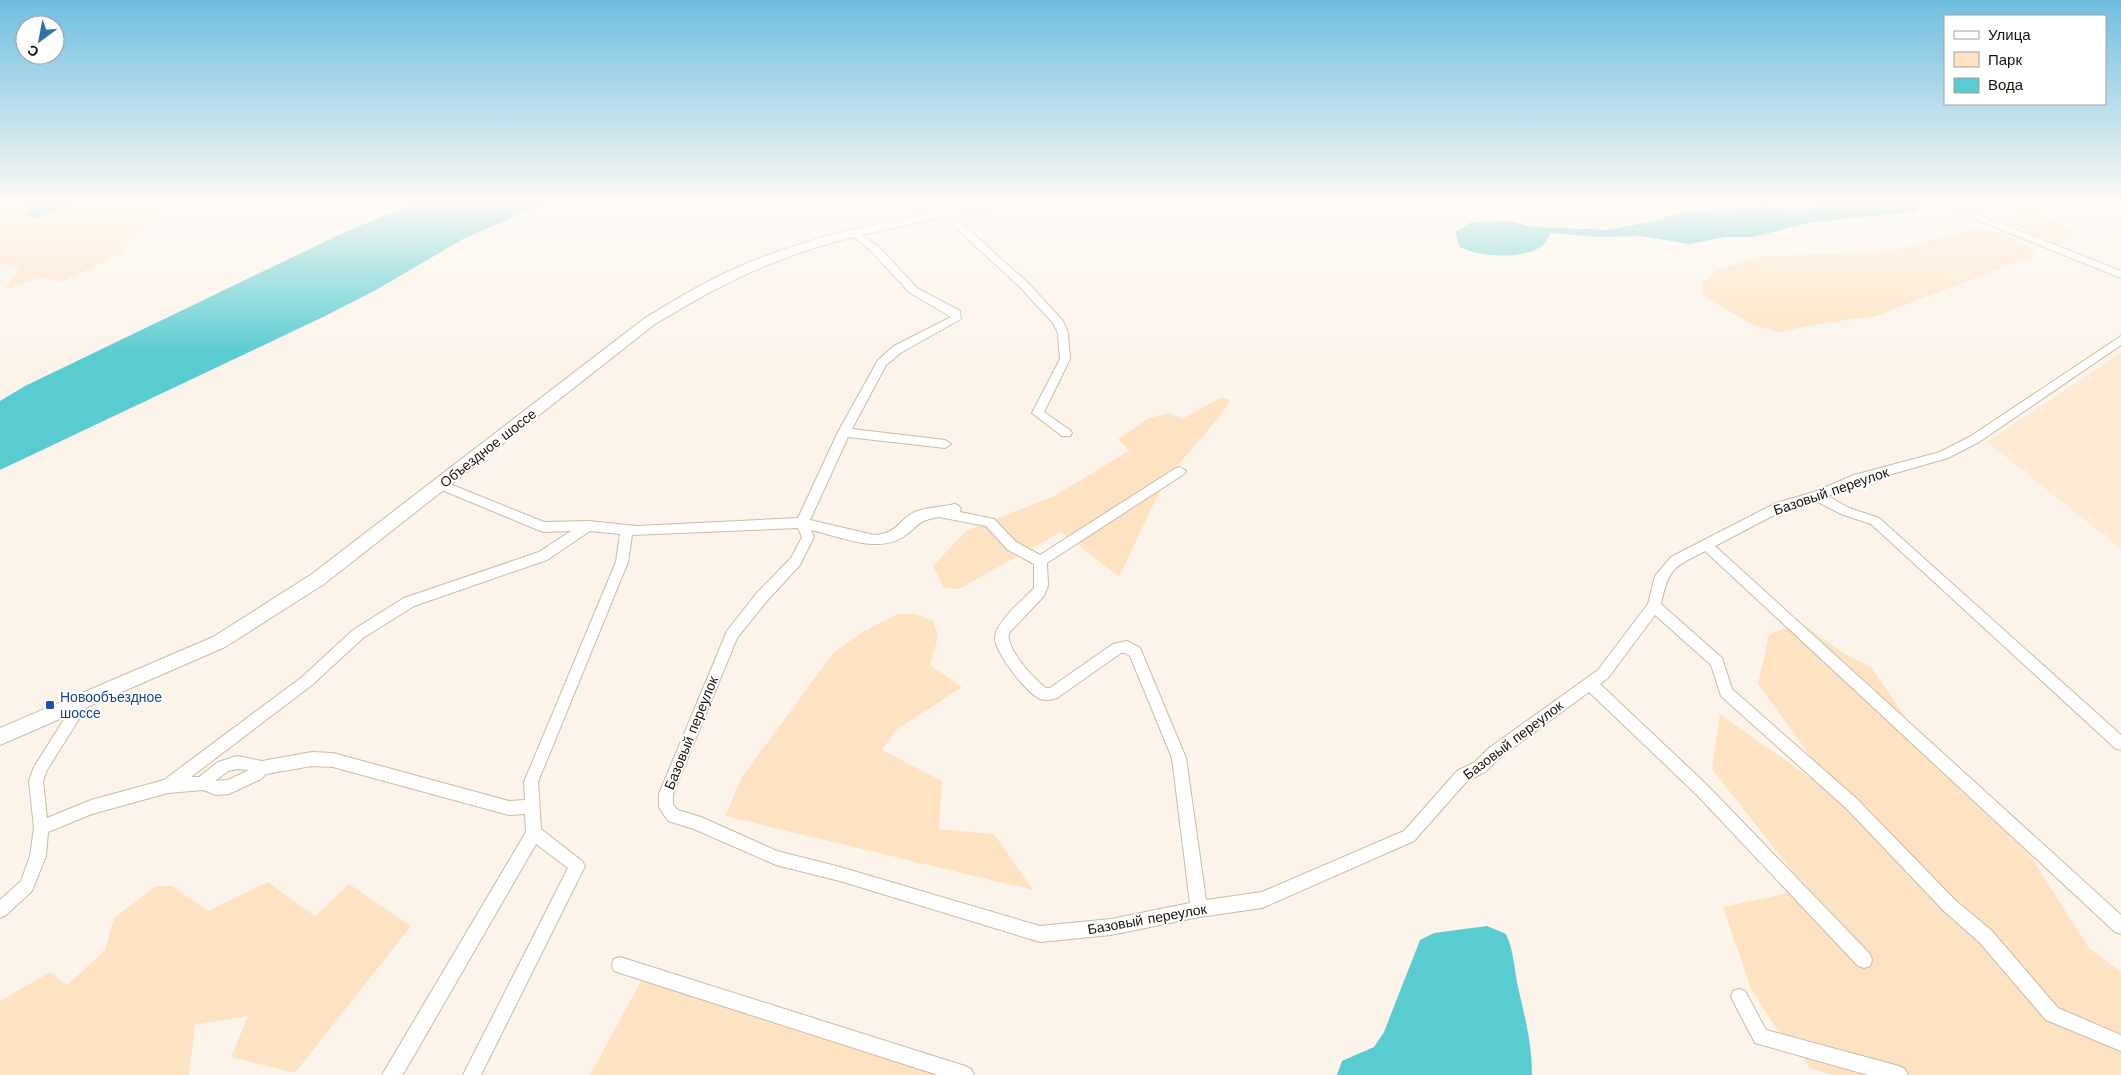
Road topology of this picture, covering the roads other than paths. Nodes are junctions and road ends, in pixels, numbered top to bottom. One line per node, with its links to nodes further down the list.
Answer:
1 (783, 254): 11 (main road, Объездное шоссе)
2 (880, 254): 7 (street, Базовый переулок)
3 (990, 254): 8 (street)
4 (2071, 254): 5 (street)
5 (2121, 274)
6 (2121, 340): 12 (street, Базовый переулок)
7 (844, 432): 9 (street); 15 (street, Базовый переулок)
8 (1066, 433)
9 (945, 444)
10 (1180, 471): 19 (street)
11 (441, 485): 16 (street); 22 (main road, Объездное шоссе)
12 (1817, 496): 18 (street, Базовый переулок); 24 (street)
13 (955, 509): 14 (street)
14 (936, 513): 15 (street); 19 (street)
15 (802, 523): 17 (street); 31 (street, Базовый переулок)
16 (588, 526): 17 (street); 27 (street)
17 (628, 530): 28 (street)
18 (1707, 546): 20 (street, Базовый переулок); 33 (street)
19 (1040, 561): 31 (street)
20 (1654, 606): 21 (street, Базовый переулок); 37 (street)
21 (1589, 683): 31 (street, Базовый переулок); 34 (street)
22 (82, 703): 23 (main road, Объездное шоссе); 29 (street)
23 (0, 737)
24 (2121, 744)
25 (262, 768): 26 (street); 26 (street); 28 (street)
26 (203, 783): 27 (street)
27 (168, 786): 29 (street)
28 (533, 807): 30 (street)
29 (41, 828): 32 (street)
30 (534, 833): 38 (street); 39 (street)
31 (1199, 909)
32 (0, 910)
33 (2121, 926)
34 (1864, 960)
35 (620, 964): 40 (street)
36 (1739, 997): 41 (street)
37 (2121, 1043)
38 (391, 1075)
39 (472, 1075)
40 (965, 1075)
41 (1899, 1075)

